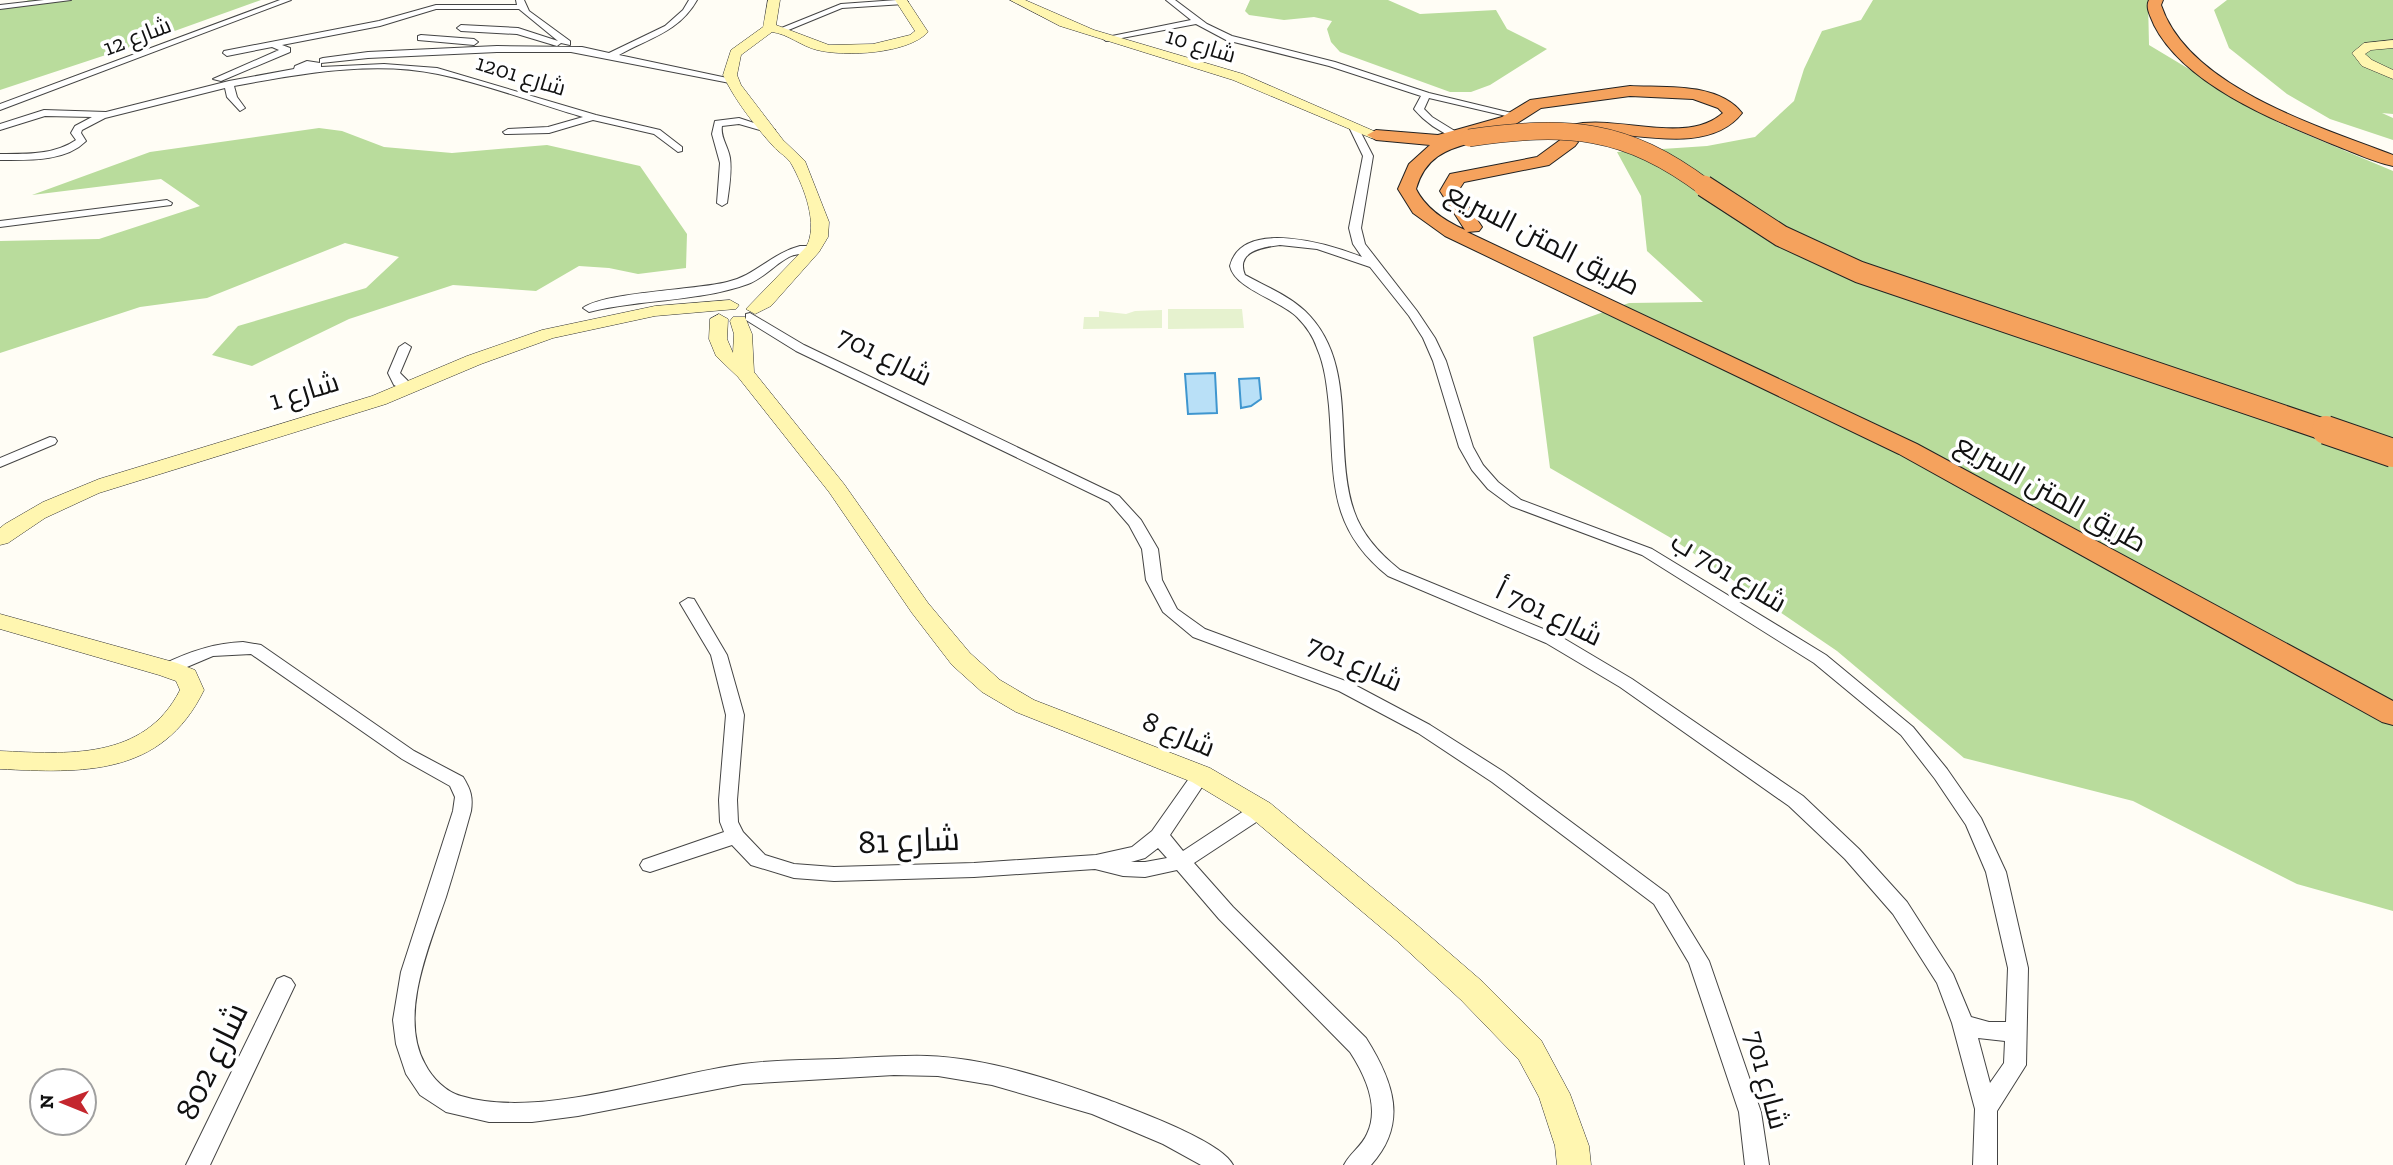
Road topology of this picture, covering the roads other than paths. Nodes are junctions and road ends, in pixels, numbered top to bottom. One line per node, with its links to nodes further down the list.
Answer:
1 (10, 0): 12 (street)
2 (67, 0): 12 (street)
3 (287, 0): 33 (street, شارع 12)
4 (693, 0): 21 (street)
5 (774, 0): 15 (main road)
6 (1016, 0): 17 (main road, شارع 10)
7 (1170, 0): 13 (street)
8 (2156, 0): 45 (highway)
9 (2173, 0): 38 (highway)
10 (903, 1): 15 (street); 15 (main road)
11 (521, 4): 18 (street); 20 (street)
12 (0, 6)
13 (1198, 21): 17 (street); 31 (street)
14 (461, 28): 20 (street)
15 (776, 29): 28 (main road)
16 (421, 38): 22 (street)
17 (1106, 38): 40 (main road, شارع 10)
18 (272, 44): 24 (street); 30 (street)
19 (2393, 44): 27 (main road)
20 (572, 47): 23 (street)
21 (625, 47): 23 (street); 25 (street)
22 (497, 49): 23 (street); 26 (street)
23 (589, 51): 25 (street)
24 (227, 52)
25 (611, 56): 28 (street)
26 (308, 67): 29 (street); 30 (street); 37 (street, شارع 1201)
27 (2393, 75)
28 (732, 82): 41 (main road)
29 (229, 84): 32 (street); 34 (street)
30 (196, 87): 32 (street)
31 (1426, 95): 36 (street); 44 (street)
32 (139, 106): 35 (street)
33 (0, 107)
34 (240, 108)
35 (106, 114): 39 (street); 49 (street)
36 (1519, 116): 44 (highway); 56 (highway)
37 (593, 117): 42 (street); 46 (street, شارع 1201)
38 (2324, 126): 47 (highway); 48 (highway)
39 (0, 127)
40 (1354, 127): 43 (main road, شارع 10); 58 (street, شارع 701 ب)
41 (770, 130): 54 (street); 57 (main road)
42 (508, 132)
43 (1374, 134): 44 (highway); 51 (highway)
44 (1461, 139): 51 (highway, طريق المتن السريع); 56 (highway, طريق المتن السريع); 65 (highway, طريق المتن السريع, bridge); 67 (highway, طريق المتن السريع)
45 (2342, 141): 50 (highway); 52 (highway)
46 (678, 149)
47 (2393, 149)
48 (2393, 154)
49 (0, 157)
50 (2393, 161)
51 (1413, 167): 73 (highway, طريق المتن السريع)
52 (2393, 167)
53 (167, 203): 55 (street)
54 (722, 203)
55 (0, 224)
56 (1472, 227): 72 (highway, طريق المتن السريع)
57 (807, 249): 59 (street); 60 (main road)
58 (1371, 264): 83 (street, شارع 701 أ); 84 (street, شارع 701 ب)
59 (589, 308)
60 (736, 314): 62 (main road); 62 (main road, شارع 8); 63 (main road, شارع 1); 90 (street, شارع 701)
61 (405, 348): 63 (street)
62 (746, 373): 75 (main road, شارع 8)
63 (408, 388): 68 (main road, شارع 1)
64 (50, 441): 66 (street)
65 (2393, 453)
66 (0, 463)
67 (2393, 466)
68 (0, 538)
69 (688, 603): 77 (street)
70 (0, 621): 71 (main road)
71 (168, 669): 74 (main road); 87 (street)
72 (2393, 695)
73 (2393, 714)
74 (0, 760)
75 (1201, 775): 76 (main road, شارع 8); 78 (street, شارع 81)
76 (1260, 810): 80 (street, شارع 81); 89 (main road, شارع 8)
77 (735, 836): 79 (street, شارع 81); 81 (street)
78 (1159, 836): 79 (street, شارع 81); 80 (street)
79 (1096, 862): 80 (street, شارع 81)
80 (1181, 863): 88 (street)
81 (650, 865)
82 (284, 985): 86 (street, شارع 802)
83 (1963, 1023): 84 (street); 85 (street, شارع 701 أ)
84 (2016, 1030): 85 (street, شارع 701 ب)
85 (1986, 1109): 91 (street)
86 (198, 1165)
87 (1221, 1165)
88 (1356, 1165)
89 (1574, 1165)
90 (1757, 1165)
91 (1984, 1165)

